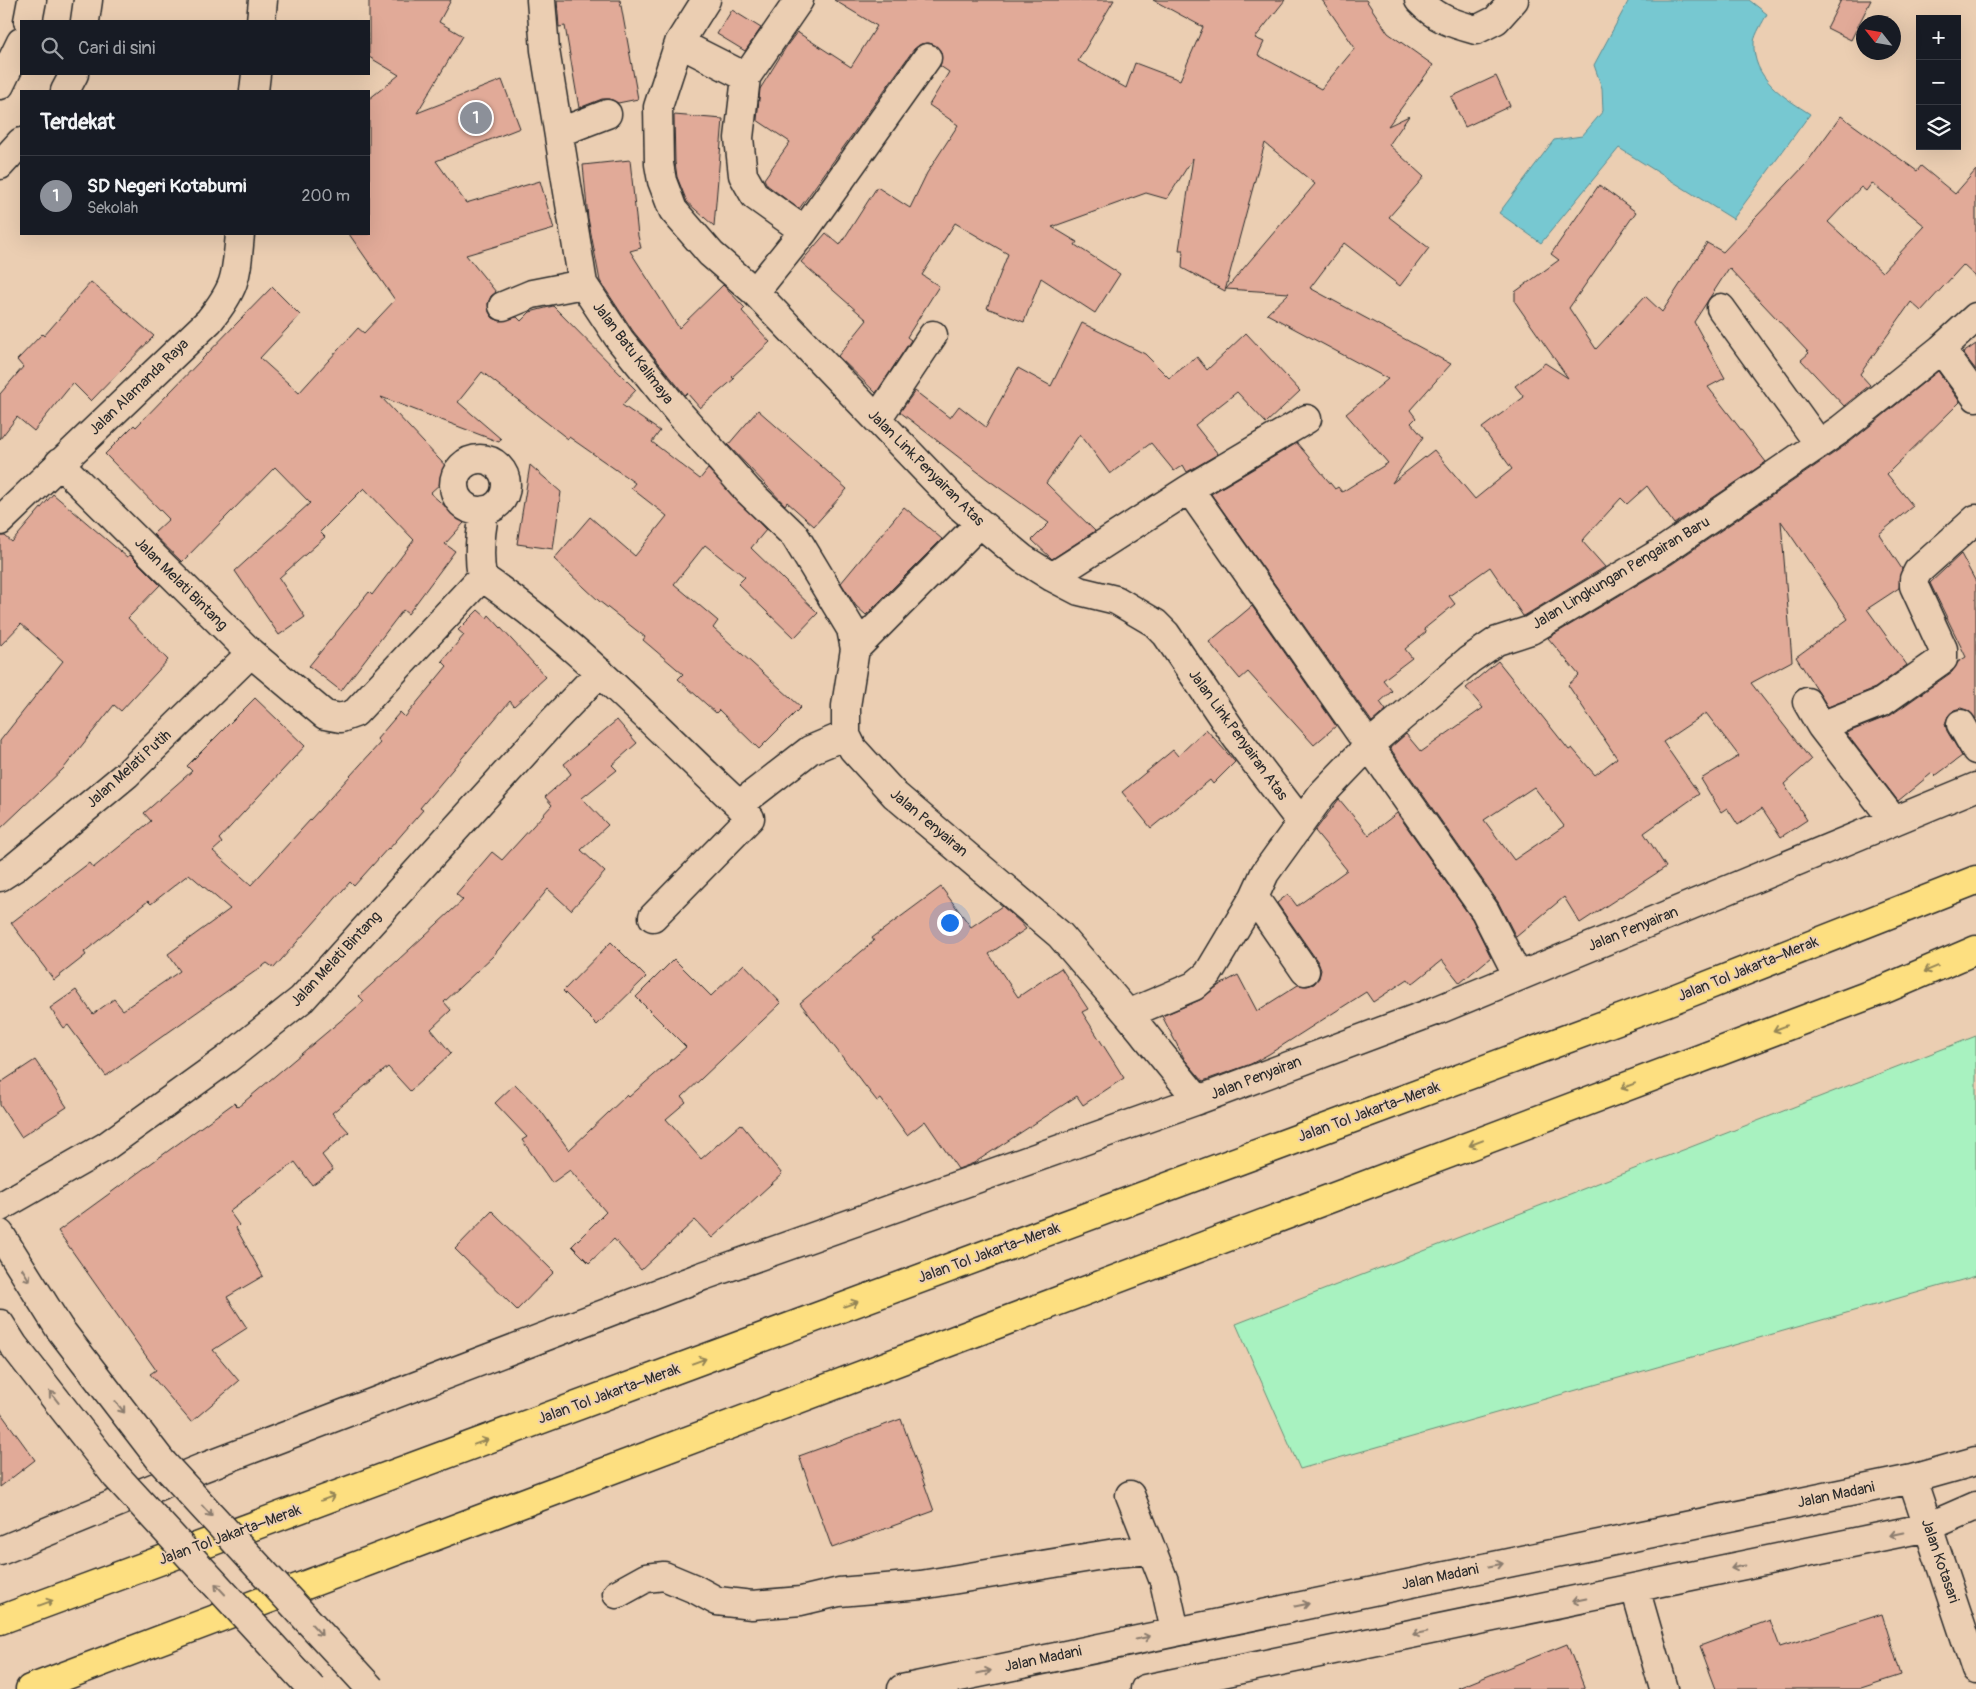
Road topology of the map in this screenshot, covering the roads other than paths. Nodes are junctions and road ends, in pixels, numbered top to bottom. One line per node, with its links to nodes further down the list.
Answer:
1 (32, 0): 9 (street)
2 (88, 0): 10 (street)
3 (263, 0): 11 (street)
4 (541, 0): 22 (street, Jalan Batu Kalimaya)
5 (706, 0): 12 (street, Jalan Link.Penyairan Atas)
6 (799, 0): 17 (street)
7 (1419, 0): 8 (street)
8 (1514, 0)
9 (28, 20)
10 (85, 20)
11 (261, 20)
12 (679, 43): 17 (street); 28 (street, Jalan Link.Penyairan Atas)
13 (20, 44): 18 (street)
14 (927, 58): 25 (street)
15 (73, 75): 19 (street)
16 (256, 75): 20 (street)
17 (746, 77): 25 (street)
18 (0, 85)
19 (66, 90)
20 (254, 90)
21 (606, 114): 22 (street)
22 (560, 132): 27 (street, Jalan Batu Kalimaya)
23 (20, 143): 24 (street)
24 (0, 165)
25 (804, 232): 28 (street)
26 (240, 235): 38 (street, Jalan Alamanda Raya)
27 (583, 284): 29 (street); 46 (street, Jalan Batu Kalimaya)
28 (755, 292): 35 (street, Jalan Link.Penyairan Atas)
29 (503, 306)
30 (1721, 308): 37 (street)
31 (1976, 317): 33 (street, Jalan Lingkungan Pengairan Baru)
32 (934, 335): 35 (street)
33 (1941, 349): 34 (street); 37 (street, Jalan Lingkungan Pengairan Baru)
34 (1976, 397)
35 (877, 419): 43 (street, Jalan Link.Penyairan Atas)
36 (1307, 419): 39 (street)
37 (1820, 444): 53 (street, Jalan Lingkungan Pengairan Baru)
38 (60, 463): 42 (street, Jalan Alamanda Raya); 47 (street, Jalan Melati Bintang)
39 (1189, 489): 44 (street); 53 (street)
40 (485, 510): 45 (street)
41 (1976, 519): 51 (street)
42 (0, 521)
43 (980, 523): 44 (street, Jalan Link.Penyairan Atas); 46 (street)
44 (1052, 577): 58 (street, Jalan Link.Penyairan Atas)
45 (482, 578): 47 (street, Jalan Melati Bintang); 48 (street)
46 (855, 649): 52 (street)
47 (251, 652): 59 (street, Jalan Melati Putih)
48 (600, 672): 56 (street); 68 (street, Jalan Melati Bintang)
49 (1807, 702): 51 (street)
50 (1961, 724): 54 (street)
51 (1821, 726): 57 (street)
52 (846, 735): 56 (street); 66 (street, Jalan Penyairan)
53 (1369, 745): 58 (street, Jalan Lingkungan Pengairan Baru); 65 (street)
54 (1976, 750)
55 (1976, 787): 57 (street, Jalan Penyairan)
56 (739, 805): 62 (street)
57 (1894, 821): 65 (street, Jalan Penyairan)
58 (1301, 822): 61 (street, Jalan Lingkungan Pengairan Baru)
59 (0, 877)
60 (1976, 880): 81 (highway, Jalan Tol Jakarta–Merak, one-way to 60)
61 (1254, 897): 64 (street); 66 (street, Jalan Lingkungan Pengairan Baru)
62 (653, 917)
63 (1976, 950): 84 (highway, one-way to 84)
64 (1305, 971)
65 (1518, 976): 67 (street, Jalan Penyairan)
66 (1128, 1014): 67 (street, Jalan Penyairan)
67 (1198, 1100): 78 (street)
68 (0, 1208)
69 (0, 1234): 86 (street, one-way to 86, bridge)
70 (0, 1324): 85 (street, one-way to 70, bridge)
71 (1970, 1463): 72 (street, Jalan Madani); 74 (street)
72 (1912, 1479): 76 (street, Jalan Kotasari); 82 (street, Jalan Madani, one-way to 72)
73 (1130, 1495): 77 (street)
74 (1976, 1498)
75 (1976, 1506): 76 (street)
76 (1928, 1527): 79 (street, one-way to 79); 83 (street, Jalan Kotasari)
77 (1150, 1550): 80 (street); 82 (street)
78 (0, 1551)
79 (1635, 1588): 88 (street, one-way to 88); 89 (street)
80 (617, 1594)
81 (0, 1620)
82 (1175, 1631): 87 (street, Jalan Madani, one-way to 82)
83 (1976, 1670)
84 (30, 1689)
85 (312, 1689)
86 (371, 1689)
87 (902, 1689)
88 (1145, 1689)
89 (1664, 1689)

